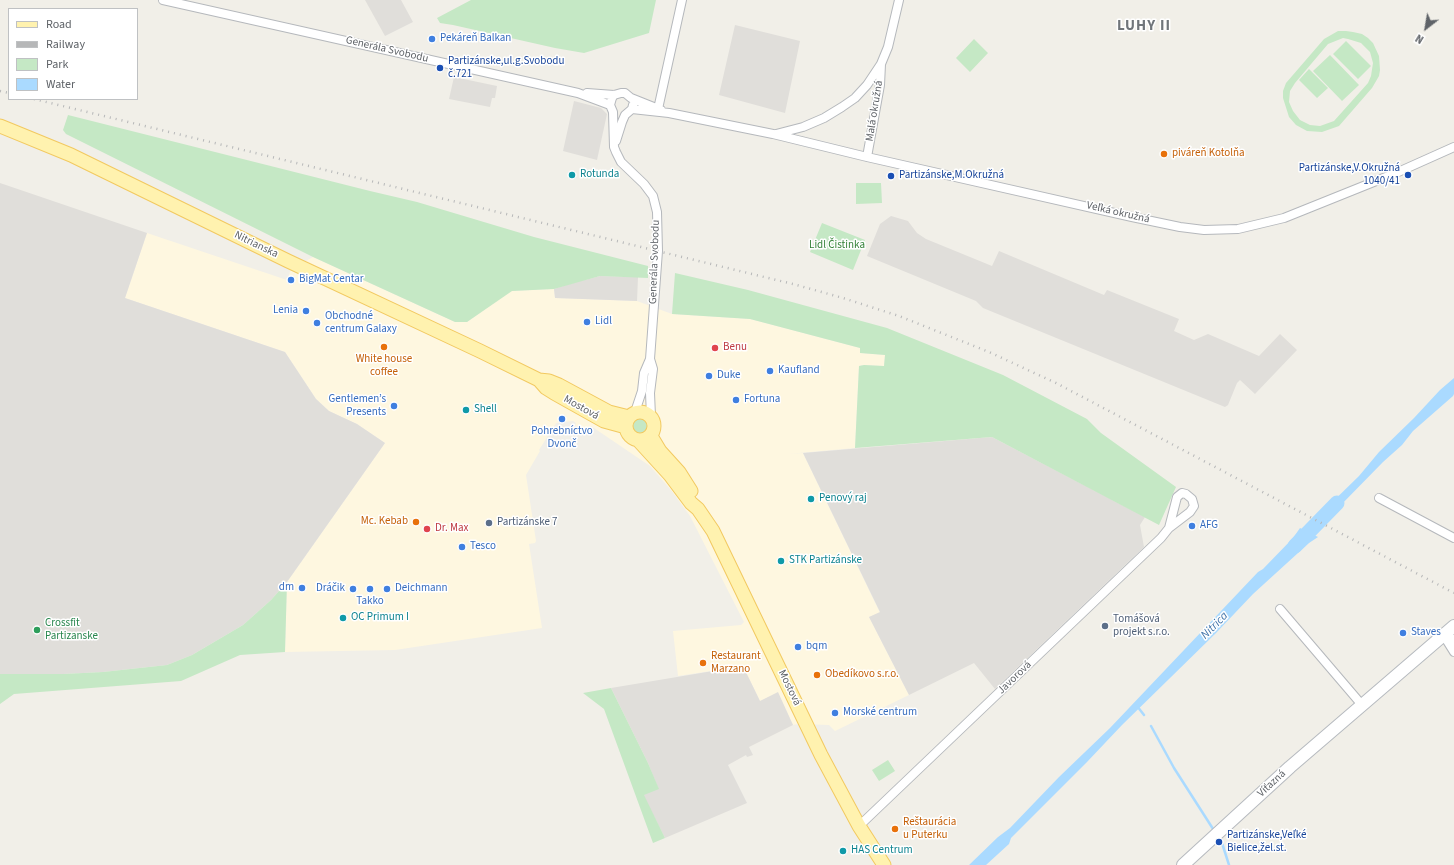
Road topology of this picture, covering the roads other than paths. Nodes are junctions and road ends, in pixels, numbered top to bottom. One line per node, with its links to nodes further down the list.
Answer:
1 (163, 0): 5 (street, Generála Svobodu)
2 (682, 0): 9 (street)
3 (899, 0): 4 (street, Malá okružná)
4 (881, 64): 14 (street, Malá okružná); 17 (street, Malá okružná)
5 (578, 93): 6 (street); 8 (street, Generála Svobodu)
6 (614, 95): 7 (street); 8 (street)
7 (631, 98): 9 (street); 10 (street)
8 (611, 109): 12 (street); 15 (street)
9 (658, 109): 11 (street)
10 (632, 110): 11 (street); 12 (street)
11 (669, 113): 14 (street)
12 (625, 115): 15 (street)
13 (0, 126): 19 (main road, Nitrianska)
14 (773, 134): 17 (street, Veľká okružná)
15 (614, 147): 18 (street, Generála Svobodu)
16 (1454, 147): 17 (street, Veľká okružná)
17 (867, 157)
18 (650, 359): 20 (street, Generála Svobodu); 21 (street, Generála Svobodu)
19 (511, 367): 21 (main road, Mostová)
20 (651, 416): 21 (main road); 22 (main road)
21 (630, 419): 23 (main road)
22 (651, 436): 23 (main road); 25 (main road, Mostová)
23 (638, 440): 25 (main road, Mostová)
24 (1379, 498): 27 (street)
25 (698, 509): 34 (main road, Mostová)
26 (1168, 528): 34 (street, Javorová)
27 (1454, 538)
28 (1280, 609): 33 (street)
29 (1454, 626): 30 (main road, Víťazná)
30 (1443, 636): 31 (street); 32 (street); 33 (main road, Víťazná)
31 (1454, 641)
32 (1454, 652)
33 (1362, 705): 36 (main road, Víťazná)
34 (859, 826): 35 (main road, Mostová)
35 (884, 865)
36 (1183, 865)

